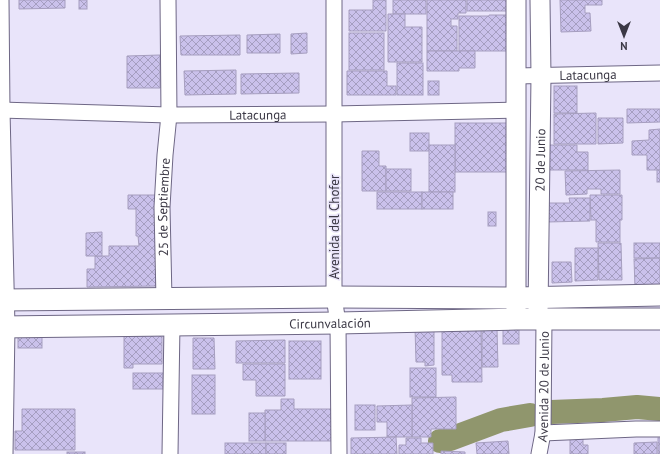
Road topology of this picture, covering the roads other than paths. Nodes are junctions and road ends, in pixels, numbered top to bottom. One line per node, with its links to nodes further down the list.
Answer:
1 (1, 0): 9 (street)
2 (168, 0): 12 (street, 25 de Septiembre)
3 (334, 0): 11 (street, Avenida del Chofer)
4 (516, 0): 7 (street, 20 de Junio)
5 (540, 0): 8 (street, 20 de Junio)
6 (660, 73): 8 (street, Latacunga)
7 (516, 76): 8 (street, Latacunga); 10 (street, 20 de Junio)
8 (541, 76): 15 (street, 20 de Junio)
9 (1, 110): 12 (street, Latacunga); 18 (street)
10 (516, 110): 11 (street, Latacunga); 16 (street, 20 de Junio)
11 (334, 114): 12 (street, Latacunga); 14 (street, Avenida del Chofer)
12 (169, 115): 17 (street, 25 de Septiembre)
13 (660, 295): 15 (main road, Circunvalación)
14 (334, 297): 16 (main road, Circunvalación); 17 (main road, Circunvalación); 22 (street, Avenida del Chofer)
15 (538, 297): 16 (main road, Circunvalación); 20 (street, 20 de Junio)
16 (516, 298): 19 (street, 20 de Junio)
17 (164, 299): 18 (main road, Circunvalación)
18 (3, 300): 24 (street)
19 (516, 319): 20 (main road, Circunvalación); 22 (main road, Circunvalación)
20 (540, 319): 21 (main road, Circunvalación); 26 (street, Avenida 20 de Junio)
21 (660, 320)
22 (338, 323): 23 (main road, Circunvalación); 29 (street, Avenida del Chofer)
23 (172, 324): 24 (main road, Circunvalación); 28 (street)
24 (3, 327): 27 (street)
25 (660, 429): 26 (street)
26 (542, 433): 30 (street, Avenida 20 de Junio)
27 (6, 454)
28 (170, 454)
29 (339, 454)
30 (540, 454)

